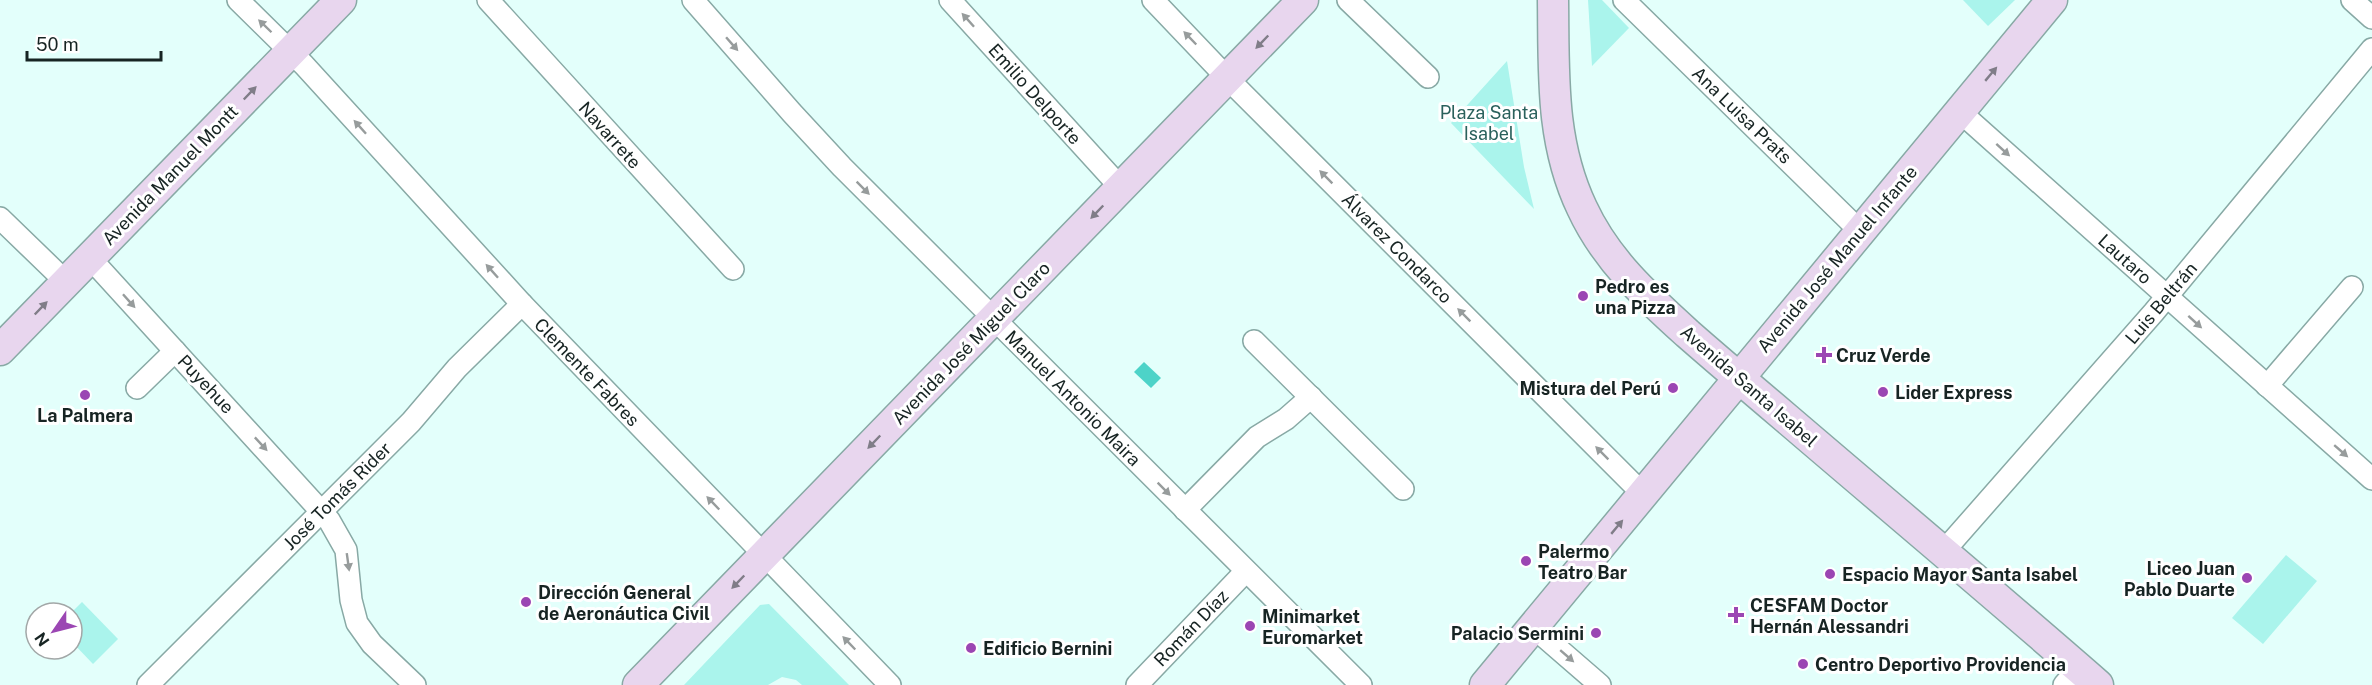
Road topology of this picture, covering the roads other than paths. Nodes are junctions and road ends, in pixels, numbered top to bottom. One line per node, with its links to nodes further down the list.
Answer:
1 (238, 0): 15 (street, Clemente Fabres, one-way to 1)
2 (341, 0): 15 (street, Avenida Manuel Montt)
3 (488, 0): 23 (street, Navarrete)
4 (693, 0): 28 (street, Manuel Antonio Maira, one-way to 28)
5 (950, 0): 19 (street, Emilio Delporte, one-way to 5)
6 (1154, 0): 17 (street, Álvarez Condarco, one-way to 6)
7 (1303, 0): 17 (street, Avenida José Miguel Claro, one-way to 17)
8 (1348, 0): 16 (street)
9 (1553, 0): 32 (street, Avenida Santa Isabel)
10 (1624, 0): 21 (street, Ana Luisa Prats)
11 (2052, 0): 18 (street, Avenida José Manuel Infante, one-way to 11)
12 (2352, 0): 13 (street)
13 (2372, 18)
14 (2372, 49): 26 (street, Luis Beltrán)
15 (291, 52): 22 (street, Avenida Manuel Montt, one-way to 15); 27 (street, Clemente Fabres, one-way to 15)
16 (1428, 77)
17 (1228, 78): 19 (street, Avenida José Miguel Claro); 38 (street, Álvarez Condarco, one-way to 17)
18 (1959, 111): 21 (street, Avenida José Manuel Infante); 26 (street, Lautaro, one-way to 26)
19 (1121, 188): 28 (street, Avenida José Miguel Claro, one-way to 28)
20 (0, 218): 24 (street)
21 (1860, 231): 32 (street, Avenida José Manuel Infante)
22 (90, 258): 24 (street, Avenida Manuel Montt); 31 (street, Puyehue, one-way to 31)
23 (733, 269)
24 (66, 282): 30 (street, Avenida Manuel Montt, one-way to 24)
25 (2352, 287): 33 (street)
26 (2167, 297): 33 (street, Lautaro, one-way to 33); 41 (street, Luis Beltrán)
27 (522, 304): 40 (street, José Tomás Rider); 42 (street, Clemente Fabres, one-way to 27)
28 (993, 319): 39 (street, Manuel Antonio Maira, one-way to 39); 42 (street, Avenida José Miguel Claro, one-way to 42)
29 (1254, 341): 35 (street)
30 (0, 350)
31 (175, 351): 34 (street); 40 (street, Puyehue, one-way to 40)
32 (1738, 377): 38 (street, Avenida José Manuel Infante); 41 (street, Avenida Santa Isabel)
33 (2267, 386): 36 (street, Lautaro, one-way to 36)
34 (137, 388)
35 (1311, 397): 37 (street); 39 (street)
36 (2370, 472)
37 (1403, 489)
38 (1643, 495): 44 (street, Avenida José Manuel Infante, one-way to 38)
39 (1185, 510): 43 (street, Manuel Antonio Maira)
40 (322, 511): 46 (street, José Tomás Rider); 47 (street, Puyehue, one-way to 47)
41 (1943, 552): 45 (street, Avenida Santa Isabel)
42 (764, 556): 48 (street, Avenida José Miguel Claro, one-way to 48); 49 (street, Clemente Fabres, one-way to 42)
43 (1246, 571): 50 (street, Román Díaz); 51 (street, Manuel Antonio Maira)
44 (1533, 627): 52 (street, Avenida José Manuel Infante); 53 (street, one-way to 53)
45 (2080, 679)
46 (148, 685)
47 (414, 685)
48 (638, 685)
49 (890, 685)
50 (1137, 685)
51 (1361, 685)
52 (1485, 685)
53 (1600, 685)

